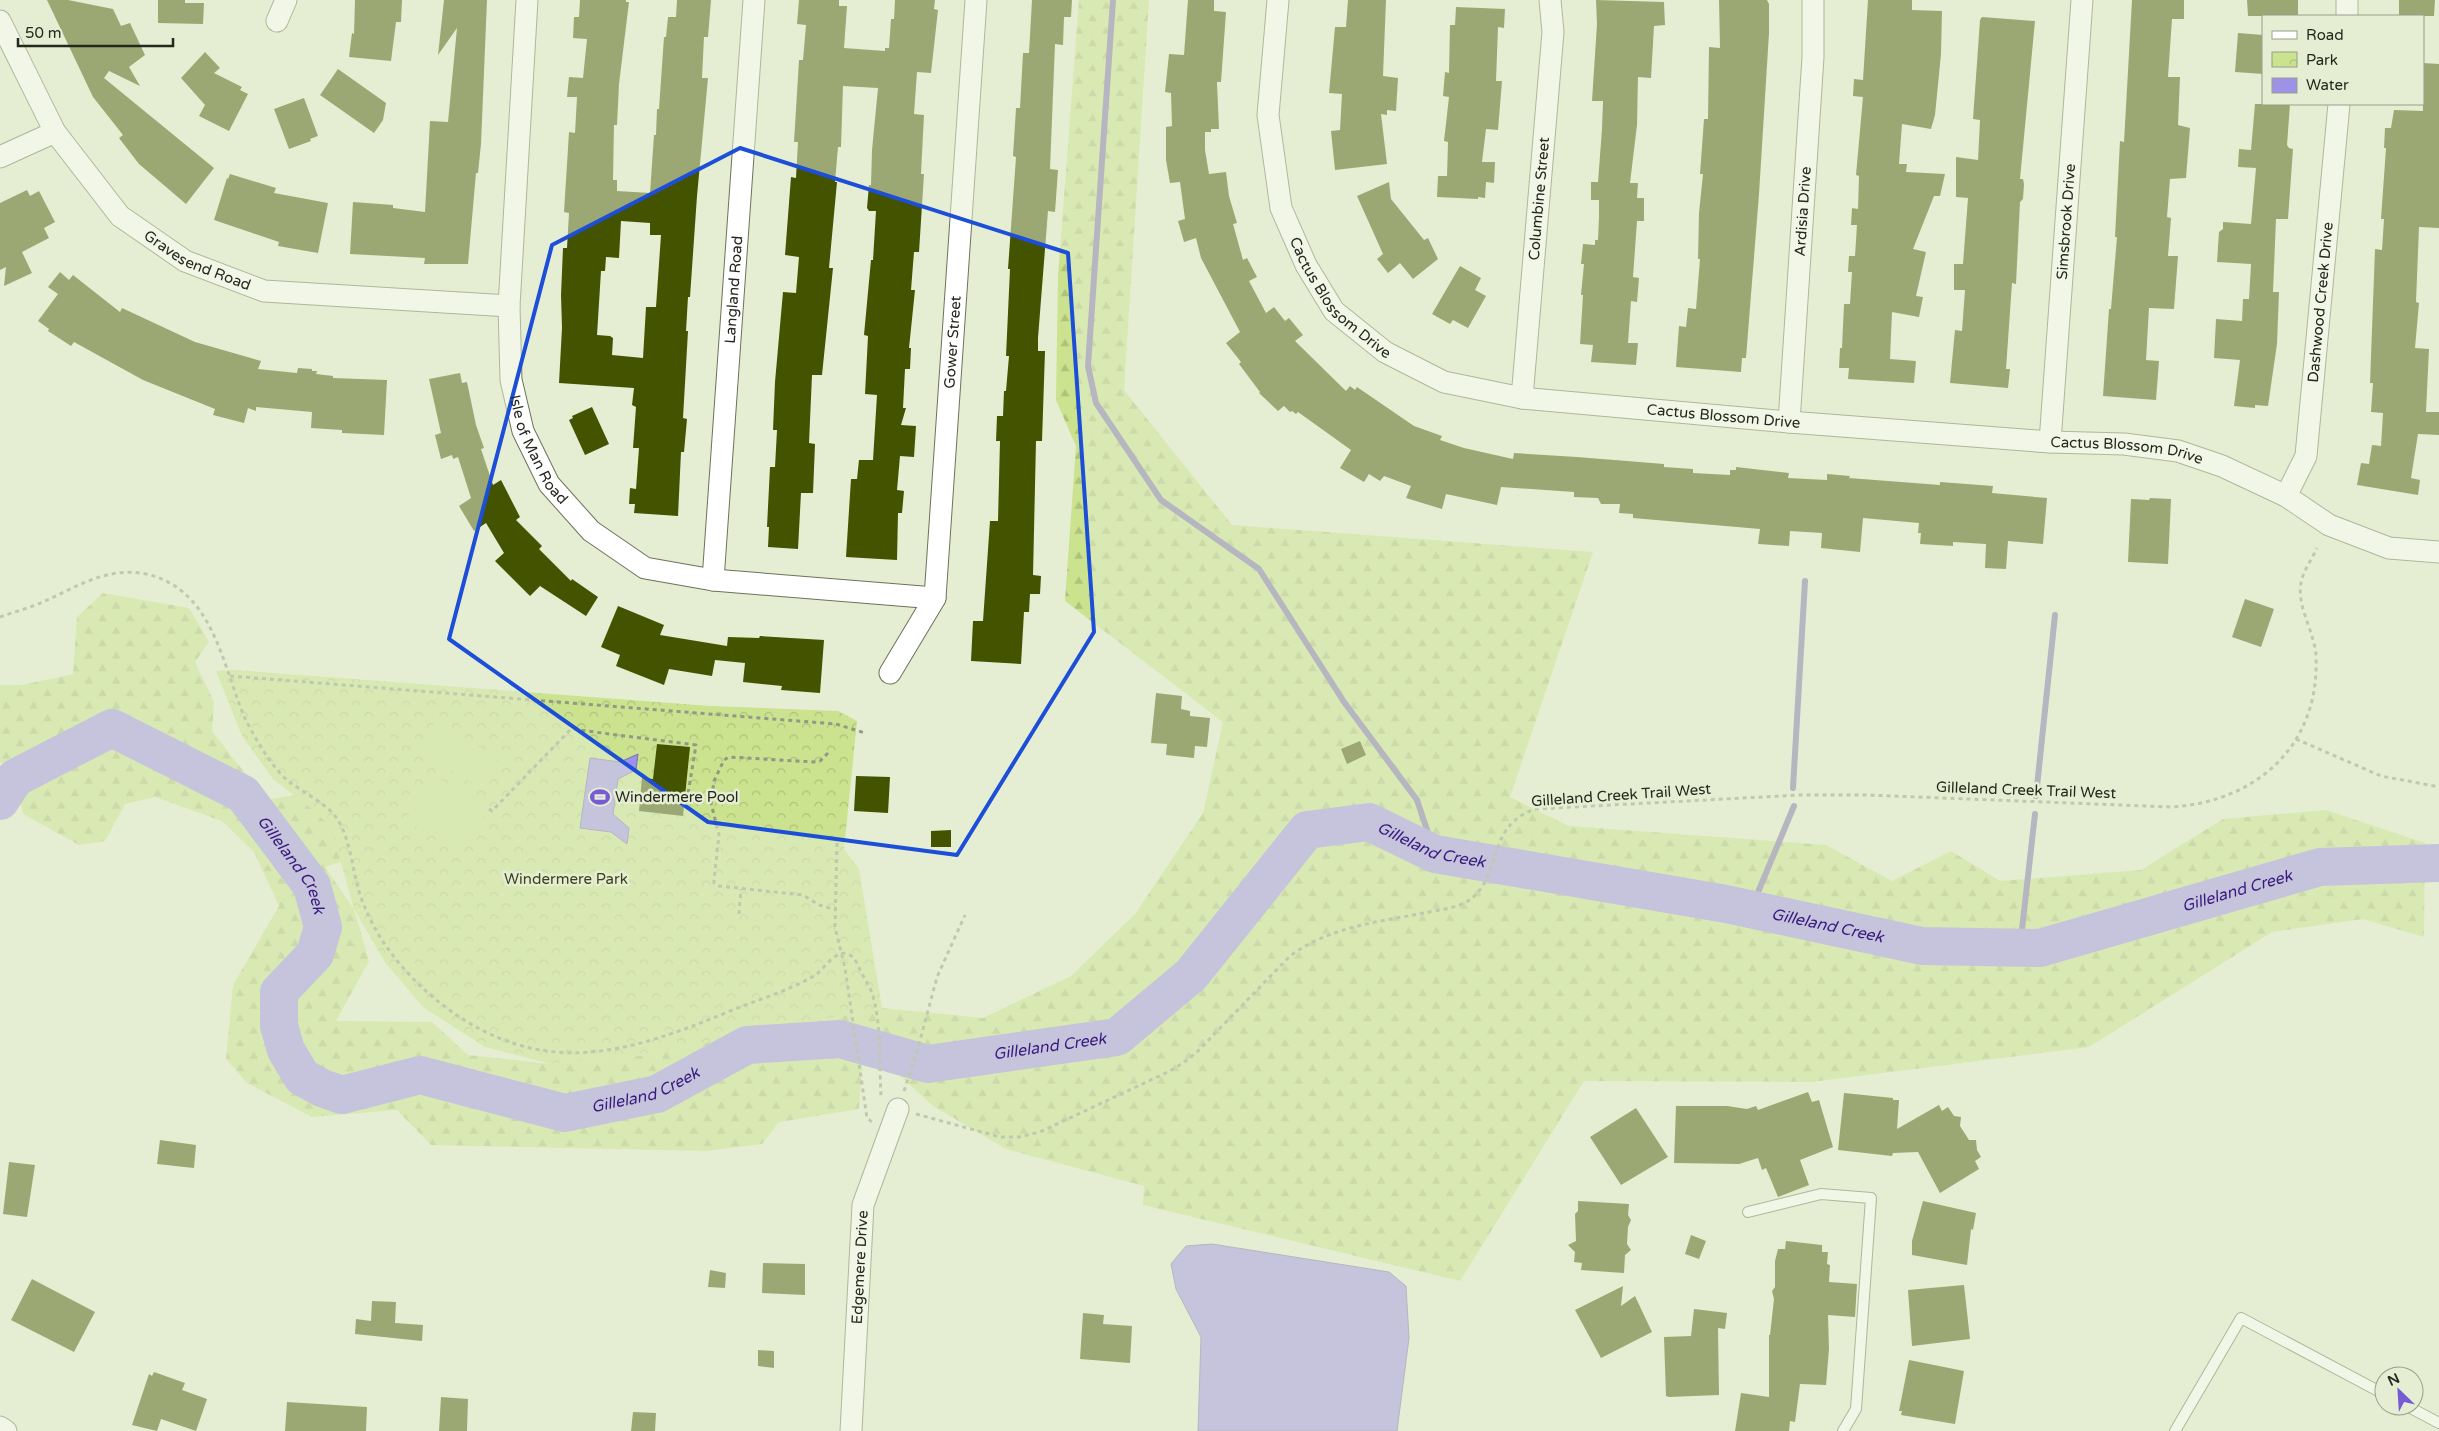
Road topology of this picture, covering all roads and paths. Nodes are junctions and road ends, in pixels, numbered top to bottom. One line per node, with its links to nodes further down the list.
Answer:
1 (286, 0): 12 (street)
2 (527, 0): 16 (street, Isle of Man Road)
3 (754, 0): 23 (street, Langland Road)
4 (976, 0): 24 (street, Gower Street)
5 (1278, 0): 17 (street, Cactus Blossom Drive)
6 (1550, 0): 17 (street, Columbine Street)
7 (1813, 0): 18 (street, Ardisia Drive)
8 (2082, 0): 19 (street, Simsbrook Drive)
9 (2347, 0): 10 (street)
10 (2347, 15)
11 (0, 21): 14 (street, Gravesend Road)
12 (277, 21)
13 (2339, 105): 20 (street, Dashwood Creek Drive)
14 (54, 132): 15 (street); 16 (street, Gravesend Road)
15 (0, 157)
16 (509, 306): 23 (street, Isle of Man Road)
17 (1522, 398): 18 (street, Cactus Blossom Drive)
18 (1789, 422): 19 (street, Cactus Blossom Drive)
19 (2050, 442): 20 (street, Cactus Blossom Drive)
20 (2286, 496): 22 (street, Cactus Blossom Drive)
21 (2317, 548): 29 (path, Gilleland Creek Trail West)
22 (2439, 552)
23 (713, 580): 24 (street, Isle of Man Road)
24 (936, 598): 26 (street, Gower Street)
25 (0, 617): 27 (path)
26 (890, 673)
27 (230, 676): 28 (path); 39 (path)
28 (865, 733)
29 (2296, 739): 31 (path); 41 (path, Gilleland Creek Trail West)
30 (828, 753): 32 (path)
31 (2439, 787)
32 (711, 803): 33 (path); 35 (path)
33 (489, 809)
34 (837, 843): 36 (path)
35 (741, 889): 36 (path); 37 (path)
36 (836, 910): 39 (path)
37 (739, 914)
38 (965, 915): 40 (path)
39 (842, 953): 41 (path, Gilleland Creek Trail West); 42 (path)
40 (909, 1073)
41 (898, 1109): 49 (street, Edgemere Drive)
42 (867, 1118)
43 (1748, 1212): 50 (lane)
44 (2374, 1389): 51 (lane)
45 (2424, 1415): 46 (lane)
46 (2439, 1423)
47 (0, 1427): 48 (street)
48 (6, 1431)
49 (851, 1431)
50 (1843, 1431)
51 (2175, 1431)

